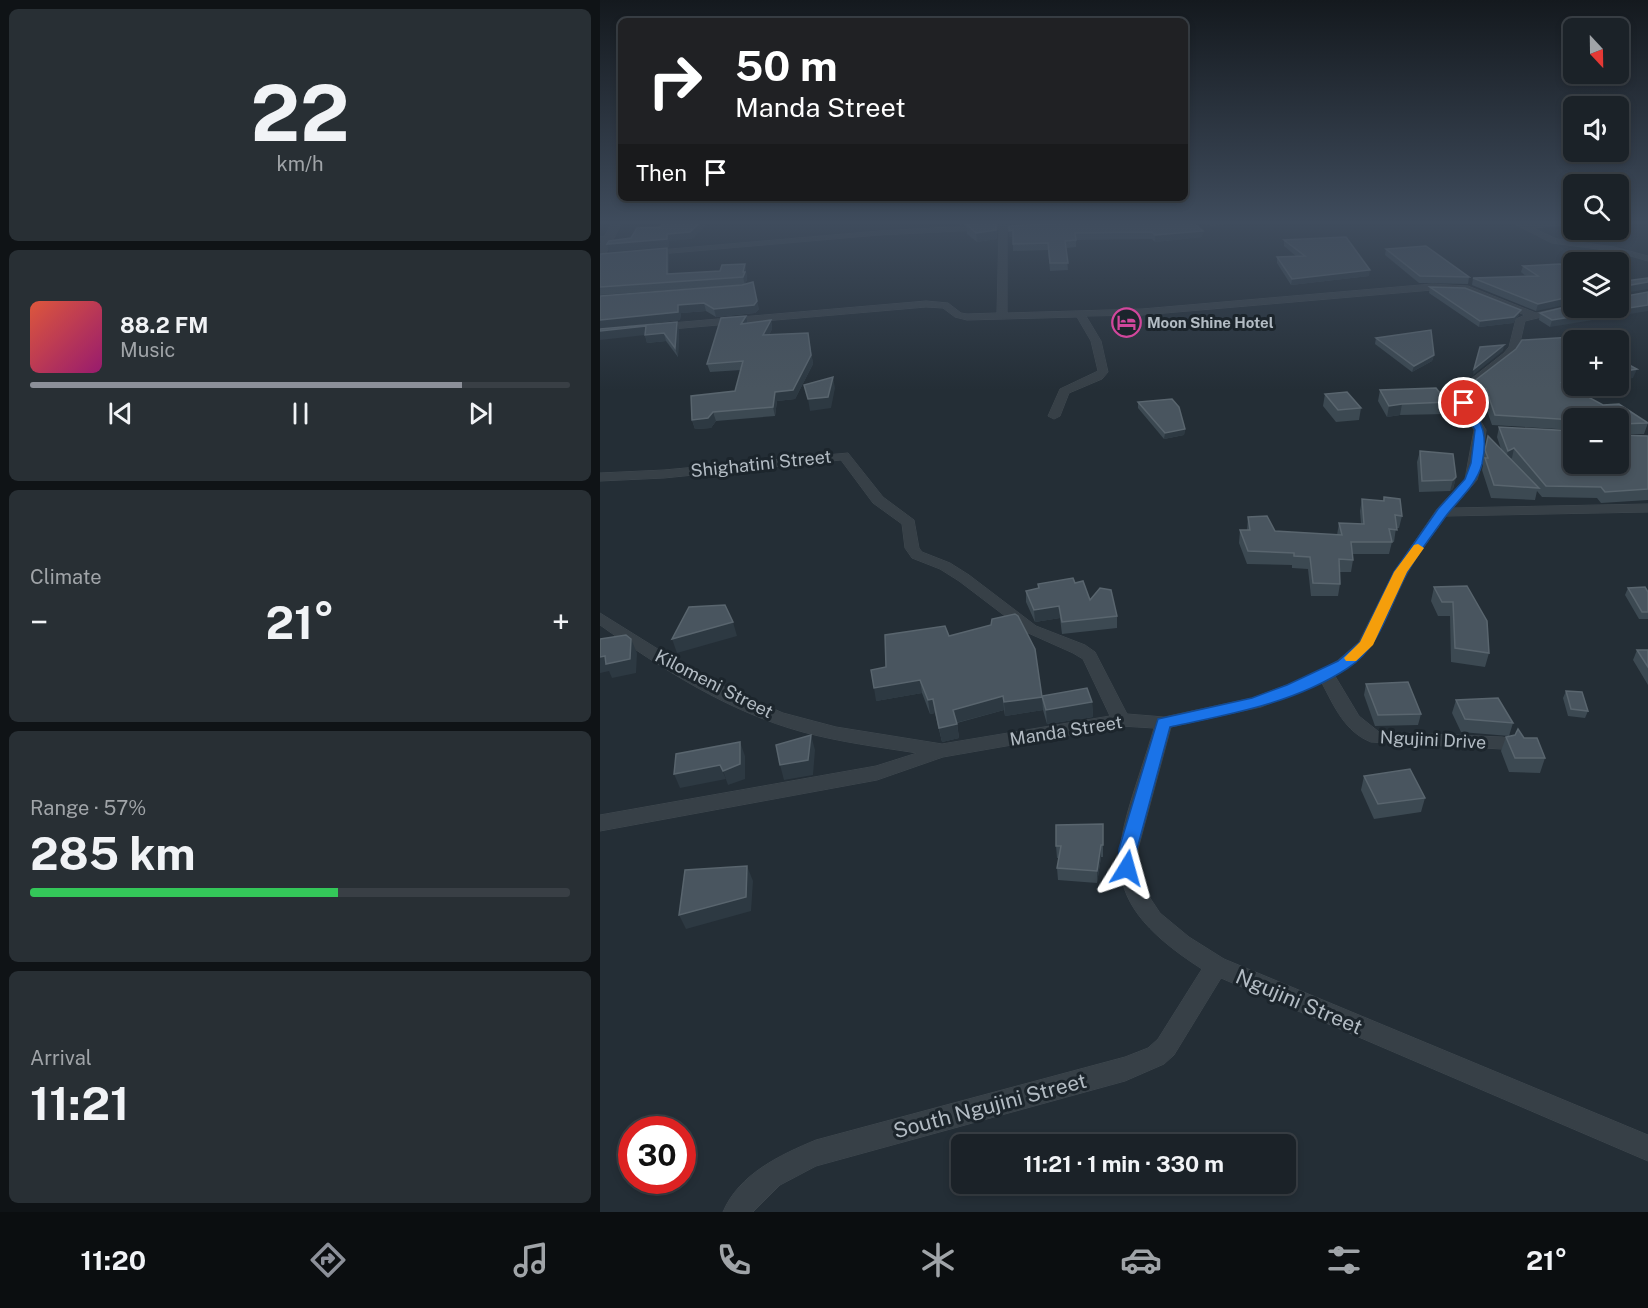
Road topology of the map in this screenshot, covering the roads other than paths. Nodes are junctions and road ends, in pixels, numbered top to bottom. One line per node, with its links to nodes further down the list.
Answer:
1 (1002, 278): 5 (street)
2 (1563, 310): 4 (street)
3 (1081, 315): 4 (street); 5 (street); 7 (street)
4 (1533, 315): 10 (street, Manda Street)
5 (1002, 317): 6 (street)
6 (650, 328)
7 (1054, 416)
8 (600, 477): 13 (street, Shighatini Street)
9 (1648, 508): 10 (street)
10 (1442, 512): 12 (street, Manda Street)
11 (600, 618): 16 (street, Kilomeni Street)
12 (1325, 674): 14 (street, Manda Street); 15 (street, Ngujini Drive)
13 (1121, 720): 14 (street, Manda Street); 16 (street, Manda Street)
14 (1164, 723): 18 (street, Ngujini Street)
15 (1502, 743)
16 (942, 751): 17 (street, Manda Street)
17 (600, 823)
18 (1216, 966): 19 (street, Ngujini Street); 20 (street, South Ngujini Street)
19 (1648, 1148)
20 (736, 1212)

